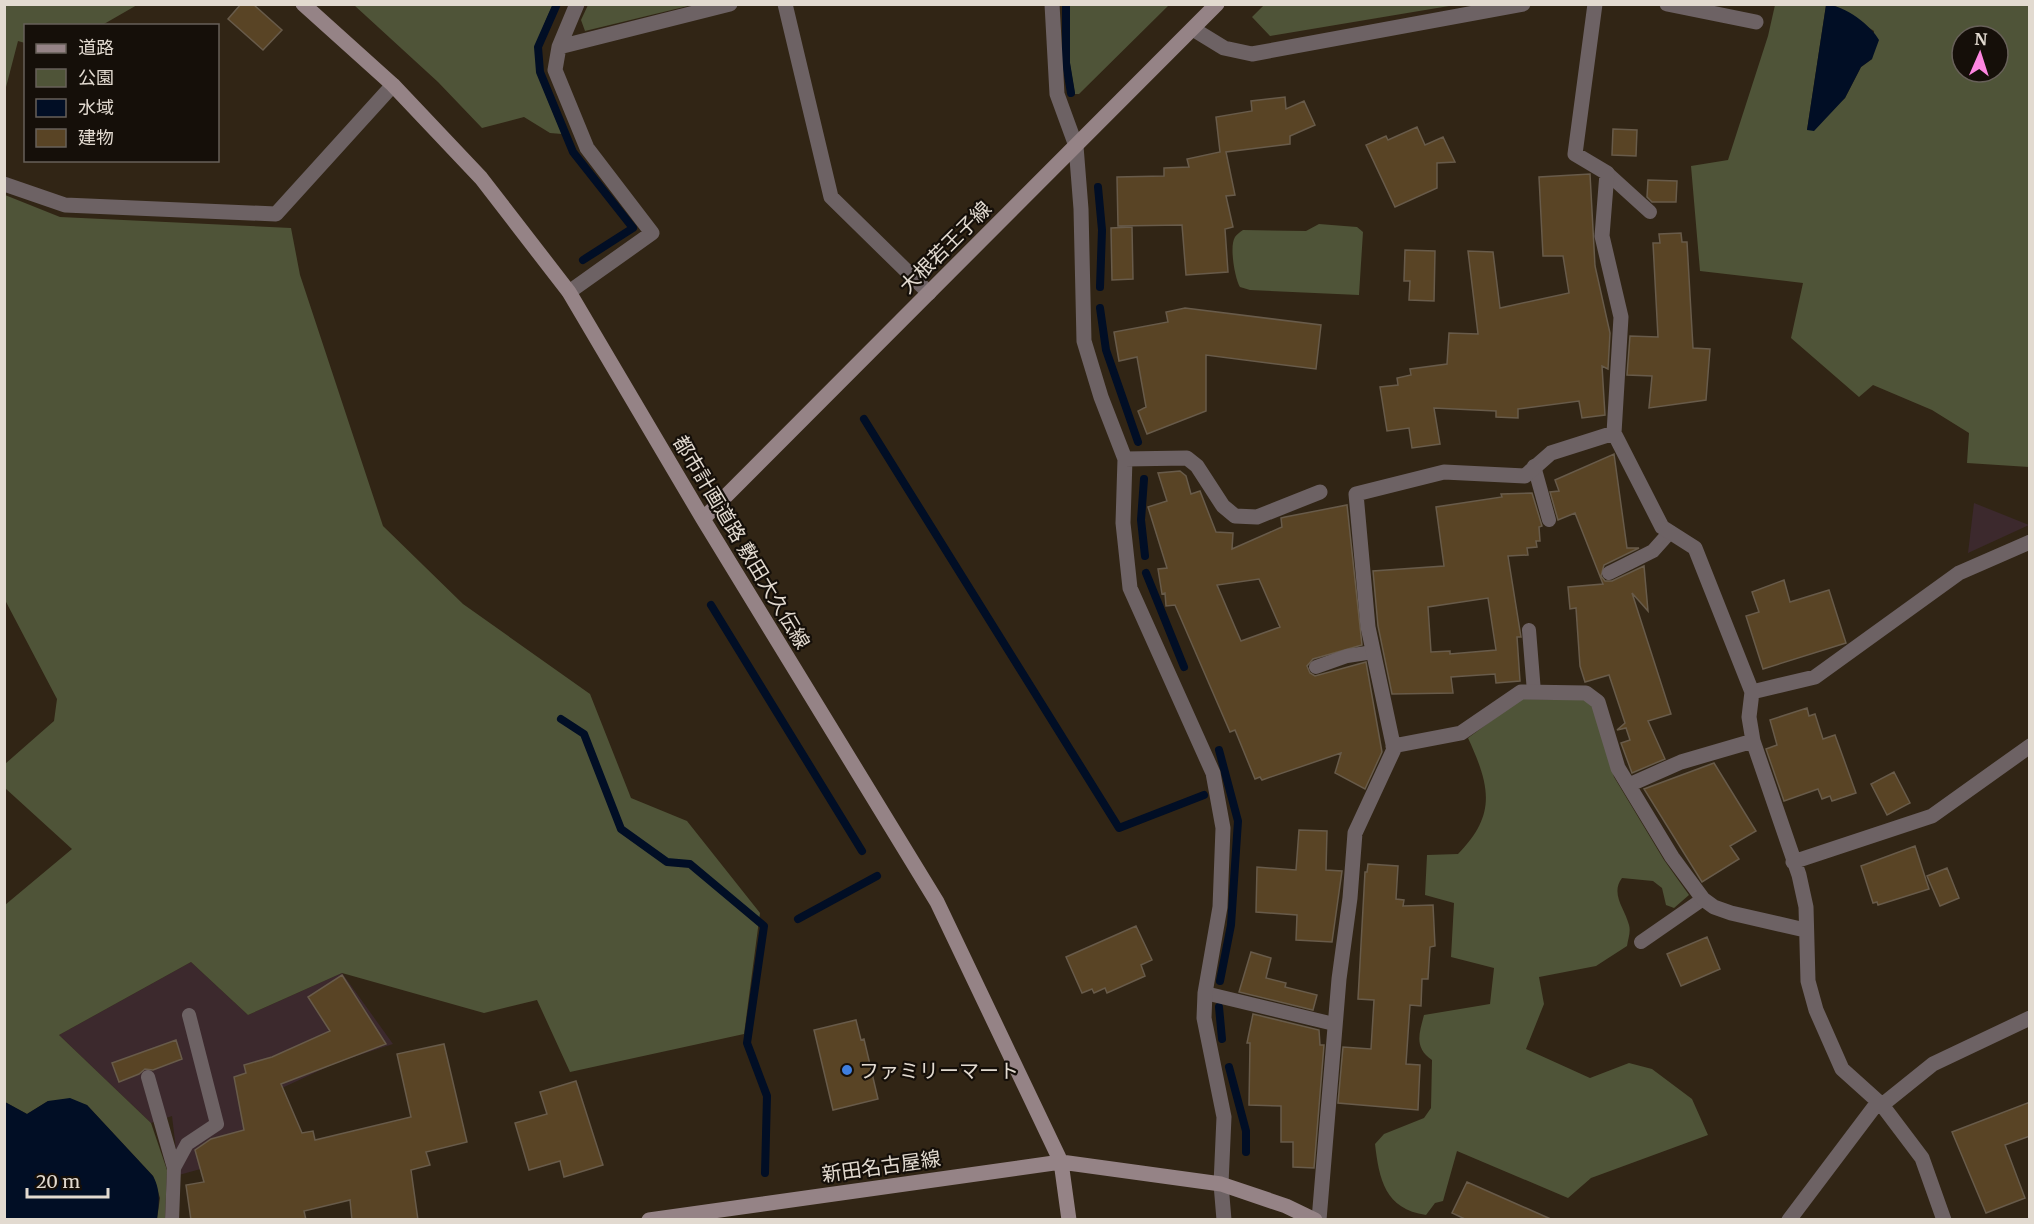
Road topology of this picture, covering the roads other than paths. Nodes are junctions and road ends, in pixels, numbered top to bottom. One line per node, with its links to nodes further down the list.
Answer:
1 (303, 4): 13 (street, 都市計画道路 敷田大久伝線)
2 (577, 4): 12 (street)
3 (730, 4): 12 (street)
4 (785, 4): 19 (street)
5 (1052, 4): 14 (street)
6 (1217, 4): 11 (street, 大根若王子線)
7 (1523, 4): 11 (street)
8 (1595, 4): 15 (street)
9 (1666, 4): 10 (street)
10 (1756, 22)
11 (1193, 29): 14 (street, 大根若王子線)
12 (559, 47): 18 (street)
13 (393, 85): 16 (street); 18 (street, 都市計画道路 敷田大久伝線)
14 (1076, 146): 19 (street, 大根若王子線); 21 (street)
15 (1607, 173): 17 (lane); 20 (street)
16 (4, 184)
17 (1650, 212)
18 (569, 292): 24 (street, 都市計画道路 敷田大久伝線)
19 (929, 293): 24 (street, 大根若王子線)
20 (1614, 433): 22 (street); 26 (street)
21 (1125, 459): 23 (street); 42 (street)
22 (1534, 466): 25 (lane); 30 (street)
23 (1320, 492)
24 (703, 519): 48 (street, 都市計画道路 敷田大久伝線)
25 (1549, 520)
26 (1671, 532): 28 (lane); 33 (street)
27 (2030, 542): 33 (street)
28 (1609, 573)
29 (1529, 630): 32 (lane)
30 (1373, 652): 31 (lane); 35 (street)
31 (1316, 667)
32 (1534, 692): 35 (street); 37 (street)
33 (1752, 692): 34 (street)
34 (1753, 741): 37 (street); 38 (street)
35 (1393, 746): 45 (street)
36 (2030, 746): 38 (street)
37 (1629, 785): 39 (street)
38 (1793, 862): 40 (street)
39 (1703, 899): 40 (street); 41 (lane)
40 (1805, 930): 47 (street)
41 (1641, 942)
42 (1204, 993): 45 (lane); 50 (street)
43 (189, 1015): 49 (lane)
44 (2030, 1018): 47 (street)
45 (1334, 1024): 55 (street)
46 (148, 1077): 49 (lane)
47 (1880, 1104): 56 (street); 57 (street)
48 (1061, 1162): 50 (street, 新田名古屋線); 52 (street, 新田名古屋線); 53 (street)
49 (174, 1168): 51 (lane)
50 (1221, 1185): 54 (street); 55 (street, 新田名古屋線)
51 (172, 1220)
52 (649, 1220)
53 (1069, 1220)
54 (1224, 1220)
55 (1317, 1220)
56 (1789, 1220)
57 (1944, 1220)

